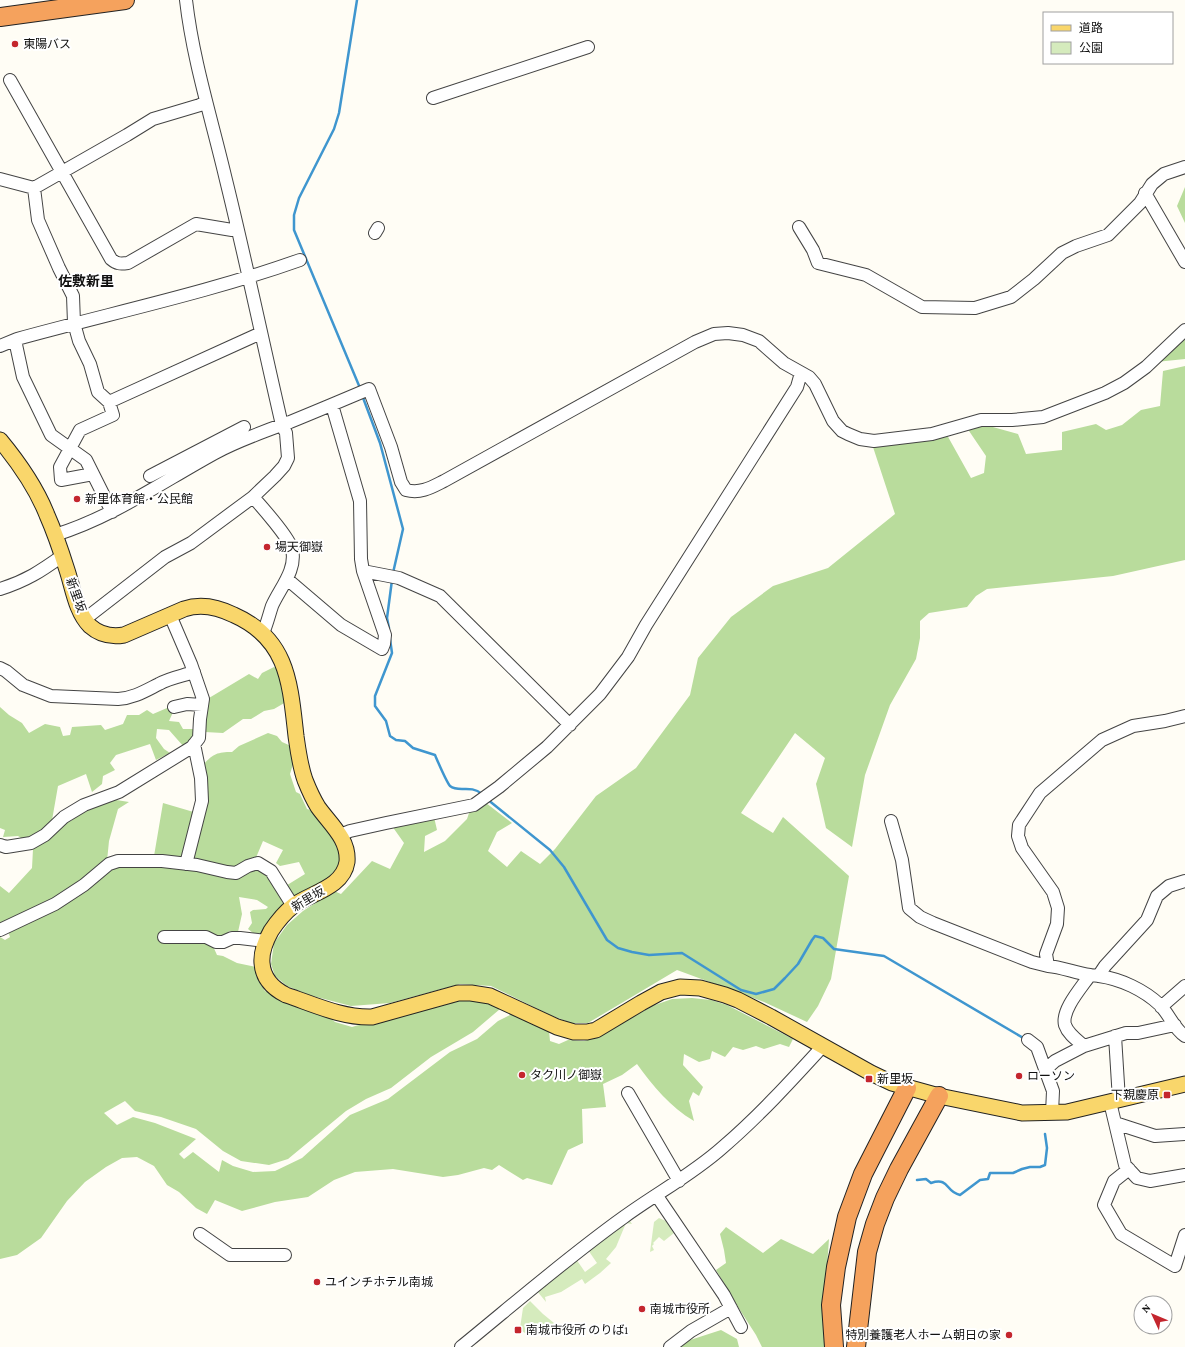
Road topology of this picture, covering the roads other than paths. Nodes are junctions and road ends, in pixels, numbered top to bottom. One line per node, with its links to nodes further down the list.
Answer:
1 (125, 0): 3 (highway)
2 (186, 0): 7 (street)
3 (0, 17)
4 (588, 47): 6 (street)
5 (10, 80): 9 (street)
6 (433, 98)
7 (206, 101): 9 (street); 14 (street)
8 (1185, 167): 12 (street)
9 (62, 172): 11 (street); 14 (street)
10 (0, 179): 11 (street)
11 (34, 188): 18 (street)
12 (1145, 193): 13 (street); 16 (street)
13 (799, 227)
14 (238, 229): 17 (street)
15 (300, 260): 17 (street)
16 (1185, 262)
17 (248, 276): 18 (street); 20 (street)
18 (74, 323): 21 (street); 24 (street)
19 (1185, 330): 23 (street)
20 (261, 333): 24 (street); 26 (street)
21 (15, 340): 22 (street); 29 (street)
22 (0, 346)
23 (801, 373): 25 (street); 49 (street)
24 (109, 402): 29 (street)
25 (332, 406): 26 (street); 38 (street)
26 (282, 425): 31 (street); 34 (street)
27 (244, 426): 30 (street)
28 (0, 440): 36 (main road, 新里坂)
29 (71, 449): 32 (street); 32 (street)
30 (173, 463): 31 (street); 33 (street)
31 (185, 470): 35 (street)
32 (93, 474): 35 (street)
33 (150, 476)
34 (253, 496): 39 (street); 42 (street)
35 (112, 512): 36 (street)
36 (55, 535): 37 (main road, 新里坂)
37 (62, 556): 40 (street); 42 (main road, 新里坂)
38 (363, 571): 39 (street); 49 (street)
39 (287, 579): 43 (street)
40 (0, 589)
41 (170, 615): 42 (main road, 新里坂); 43 (main road, 新里坂); 45 (street)
42 (85, 619)
43 (263, 633): 52 (main road, 新里坂)
44 (0, 668): 45 (street)
45 (194, 672): 46 (street)
46 (202, 705): 47 (street); 50 (street)
47 (174, 707)
48 (1185, 716): 60 (street)
49 (570, 725): 52 (street)
50 (194, 744): 53 (street); 54 (street)
51 (891, 821): 60 (street)
52 (340, 835): 56 (main road, 新里坂)
53 (0, 845)
54 (186, 864): 56 (street); 57 (street)
55 (1185, 881): 61 (street)
56 (294, 906): 59 (main road, 新里坂)
57 (0, 930)
58 (164, 937): 59 (street)
59 (266, 941): 68 (main road, 新里坂)
60 (1048, 966): 61 (street)
61 (1094, 975): 63 (street); 69 (street)
62 (1185, 986): 63 (street)
63 (1162, 1007): 64 (street)
64 (1174, 1025): 65 (street); 66 (street)
65 (1115, 1036): 69 (street); 75 (street)
66 (1185, 1036)
67 (1028, 1040): 70 (street)
68 (824, 1046): 72 (main road, 新里坂); 81 (street)
69 (1084, 1046): 70 (street)
70 (1046, 1069): 76 (street)
71 (1185, 1084): 75 (main road, 新里坂)
72 (907, 1088): 74 (main road, 新里坂); 90 (highway)
73 (628, 1093): 81 (street)
74 (939, 1096): 76 (main road, 新里坂); 91 (highway)
75 (1115, 1101): 76 (main road, 新里坂); 77 (street)
76 (1052, 1113)
77 (1115, 1123): 78 (street); 79 (street)
78 (1185, 1134)
79 (1129, 1169): 80 (street); 84 (street)
80 (1185, 1175)
81 (679, 1181): 82 (street)
82 (657, 1196): 86 (street); 88 (street)
83 (200, 1234): 85 (street)
84 (1185, 1235)
85 (285, 1255)
86 (731, 1308): 87 (street); 89 (street)
87 (741, 1327)
88 (461, 1347)
89 (670, 1347)
90 (834, 1347)
91 (856, 1347)

